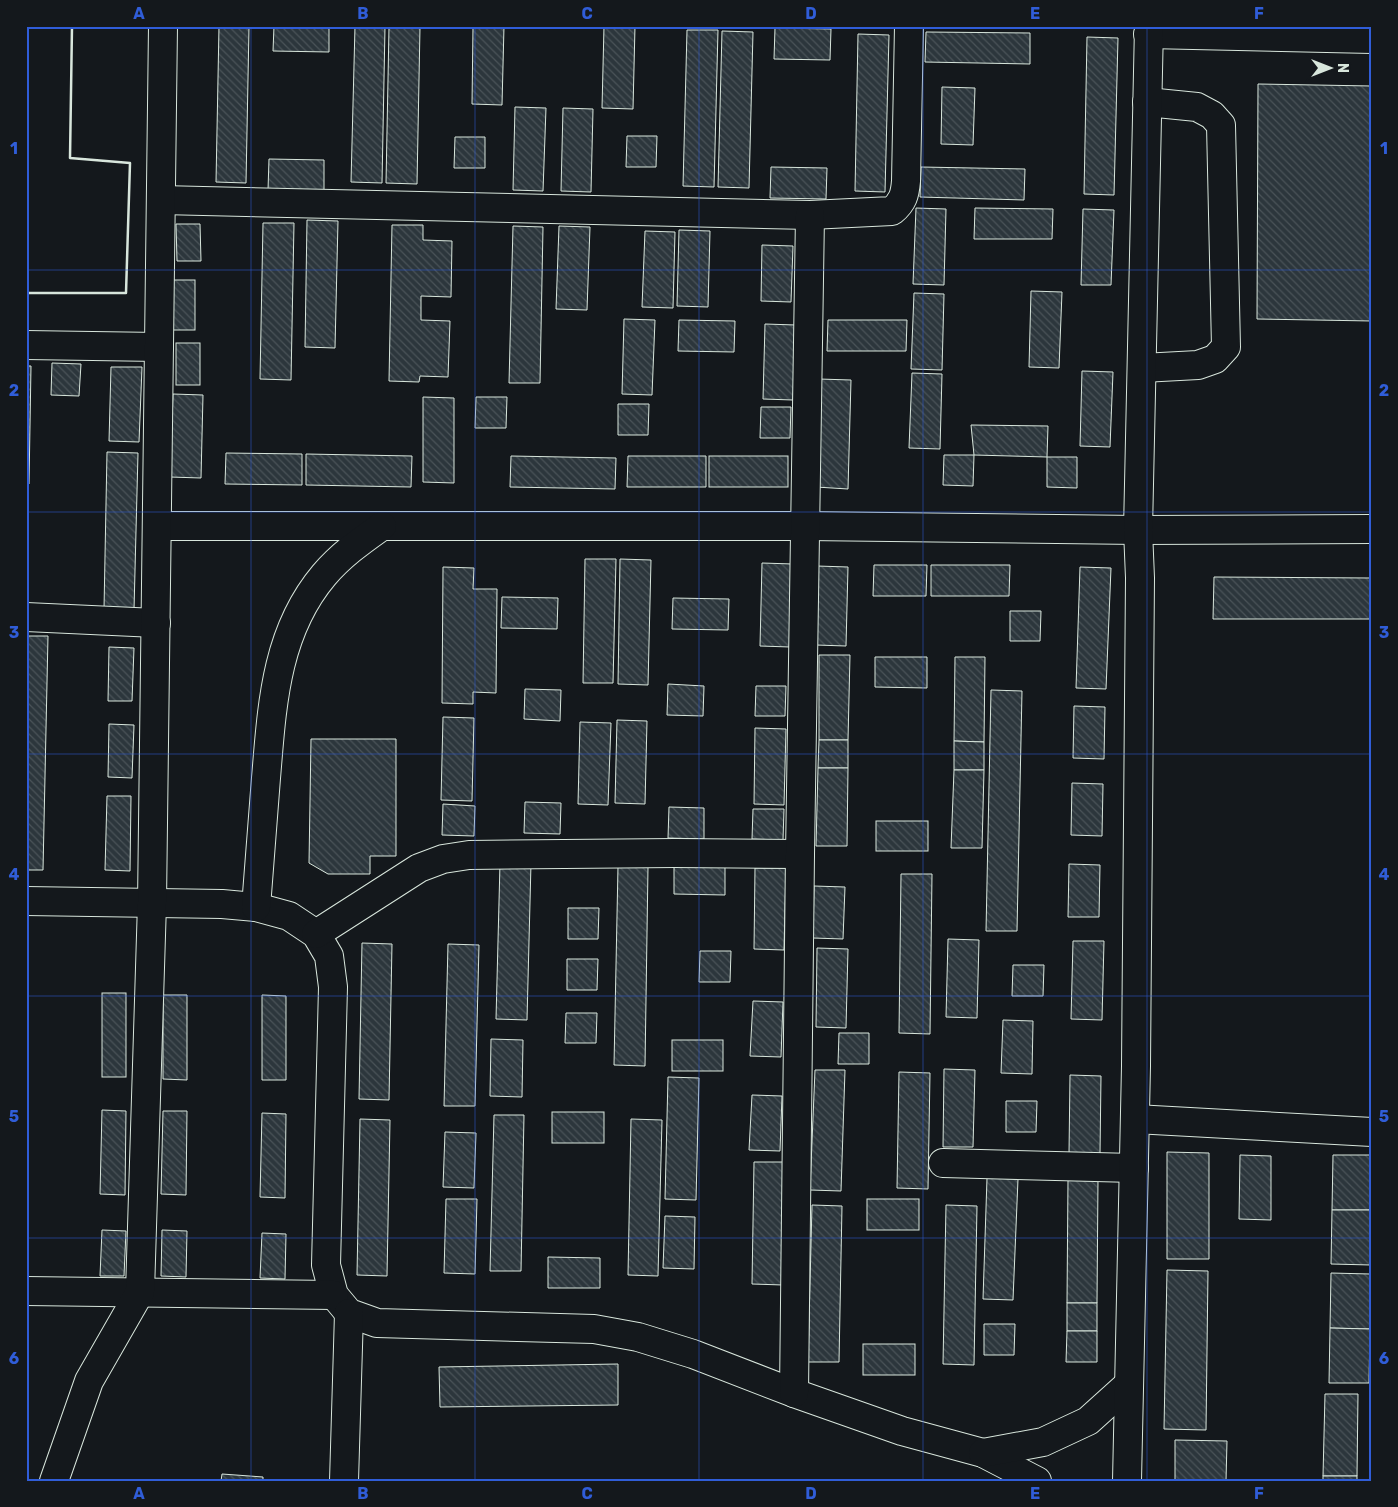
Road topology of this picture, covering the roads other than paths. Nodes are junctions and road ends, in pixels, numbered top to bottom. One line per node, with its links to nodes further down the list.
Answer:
1 (163, 26): 6 (main road)
2 (909, 26): 7 (main road)
3 (1148, 30): 4 (main road); 5 (main road)
4 (1372, 39)
5 (1147, 102): 10 (main road); 10 (main road)
6 (161, 200): 7 (main road); 9 (main road)
7 (810, 215): 13 (main road)
8 (26, 345): 9 (main road)
9 (160, 347): 11 (main road)
10 (1142, 368): 14 (main road)
11 (158, 526): 12 (main road); 17 (main road)
12 (382, 526): 13 (main road); 21 (main road)
13 (806, 526): 14 (main road); 18 (main road)
14 (1138, 530): 15 (main road); 23 (main road)
15 (1372, 530)
16 (26, 617): 17 (main road)
17 (156, 623): 20 (main road)
18 (800, 854): 22 (main road); 31 (main road)
19 (26, 901): 20 (main road)
20 (152, 903): 21 (main road); 28 (main road)
21 (256, 907): 22 (main road)
22 (316, 934): 29 (main road)
23 (1135, 1119): 24 (main road); 26 (main road)
24 (1372, 1132)
25 (943, 1163): 26 (main road)
26 (1134, 1168): 30 (main road)
27 (26, 1291): 28 (main road)
28 (140, 1292): 29 (main road); 33 (main road)
29 (342, 1304): 31 (main road); 34 (main road)
30 (1129, 1384): 32 (main road); 36 (main road)
31 (794, 1393): 32 (main road)
32 (983, 1453): 35 (main road)
33 (54, 1481)
34 (344, 1481)
35 (1037, 1481)
36 (1127, 1481)

